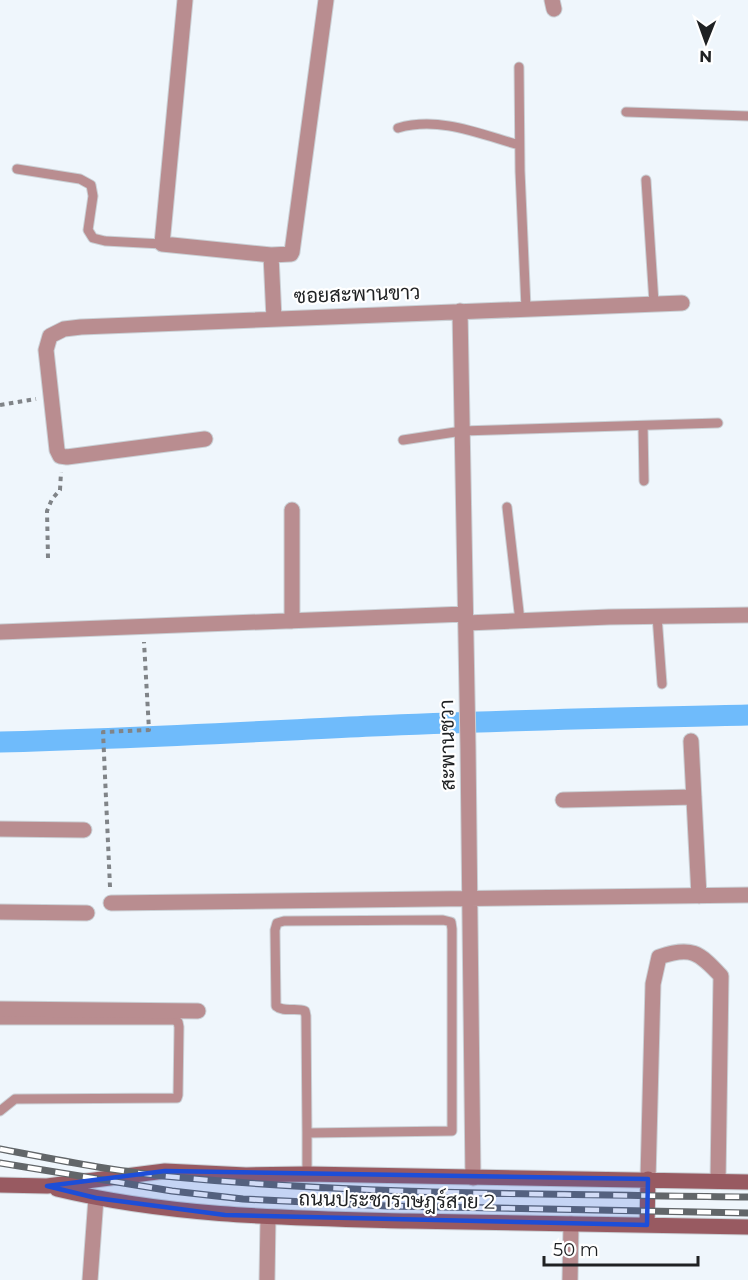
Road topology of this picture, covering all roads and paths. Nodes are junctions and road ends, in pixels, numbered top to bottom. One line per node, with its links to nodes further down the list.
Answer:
1 (185, 0): 10 (street)
2 (326, 0): 11 (street)
3 (519, 67): 7 (lane)
4 (626, 112): 5 (lane)
5 (748, 116)
6 (398, 128): 7 (lane)
7 (519, 145): 14 (lane)
8 (16, 169): 10 (lane)
9 (646, 180): 12 (lane)
10 (162, 244): 11 (street)
11 (272, 255): 16 (street)
12 (654, 303): 13 (street, ซอยสะพานขาว); 14 (street, ซอยสะพานขาว)
13 (682, 303)
14 (526, 308): 15 (street, ซอยสะพานขาว)
15 (460, 311): 16 (street, ซอยสะพานขาว); 21 (street, สะพานชวา)
16 (274, 319): 17 (street, ซอยสะพานขาว)
17 (51, 396): 18 (path); 24 (street)
18 (0, 405)
19 (718, 423): 20 (lane)
20 (643, 426): 21 (lane); 25 (lane)
21 (462, 431): 23 (lane); 31 (street, สะพานชวา)
22 (205, 439): 24 (street)
23 (403, 440)
24 (62, 454): 28 (path)
25 (644, 481)
26 (507, 507): 33 (lane)
27 (292, 510): 32 (street)
28 (48, 558)
29 (748, 615): 30 (street)
30 (657, 616): 33 (street); 36 (lane)
31 (465, 618): 32 (street); 33 (street); 44 (street, สะพานชวา)
32 (292, 621): 34 (street)
33 (520, 621)
34 (143, 627): 35 (street); 45 (path)
35 (0, 632)
36 (662, 684)
37 (691, 741): 38 (street)
38 (694, 797): 39 (street); 43 (street)
39 (563, 800)
40 (0, 829): 41 (street)
41 (84, 830)
42 (748, 895): 43 (street)
43 (699, 896): 44 (street)
44 (469, 900): 45 (street); 54 (street, สะพานชวา)
45 (111, 903)
46 (0, 912): 47 (street)
47 (87, 913)
48 (0, 1009): 49 (street)
49 (198, 1011)
50 (0, 1020): 51 (lane)
51 (0, 1111)
52 (307, 1133): 52 (lane); 53 (lane)
53 (307, 1174): 54 (main road, ถนนประชาราษฎร์สาย 2); 59 (main road, ถนนประชาราษฎร์สาย 2)
54 (473, 1178): 55 (main road, ถนนประชาราษฎร์สาย 2)
55 (648, 1179): 56 (main road, ถนนประชาราษฎร์สาย 2); 56 (street); 63 (main road)
56 (718, 1181): 57 (main road, ถนนประชาราษฎร์สาย 2)
57 (748, 1182)
58 (0, 1185): 59 (main road, ถนนประชาราษฎร์สาย 2)
59 (47, 1186): 60 (main road, ถนนประชาราษฎร์สาย 2)
60 (96, 1198): 61 (main road, ถนนประชาราษฎร์สาย 2); 65 (street)
61 (268, 1218): 62 (main road, ถนนประชาราษฎร์สาย 2); 66 (street)
62 (571, 1224): 63 (main road, ถนนประชาราษฎร์สาย 2); 67 (street)
63 (647, 1226): 64 (main road, ถนนประชาราษฎร์สาย 2)
64 (748, 1227)
65 (90, 1280)
66 (267, 1280)
67 (570, 1280)

